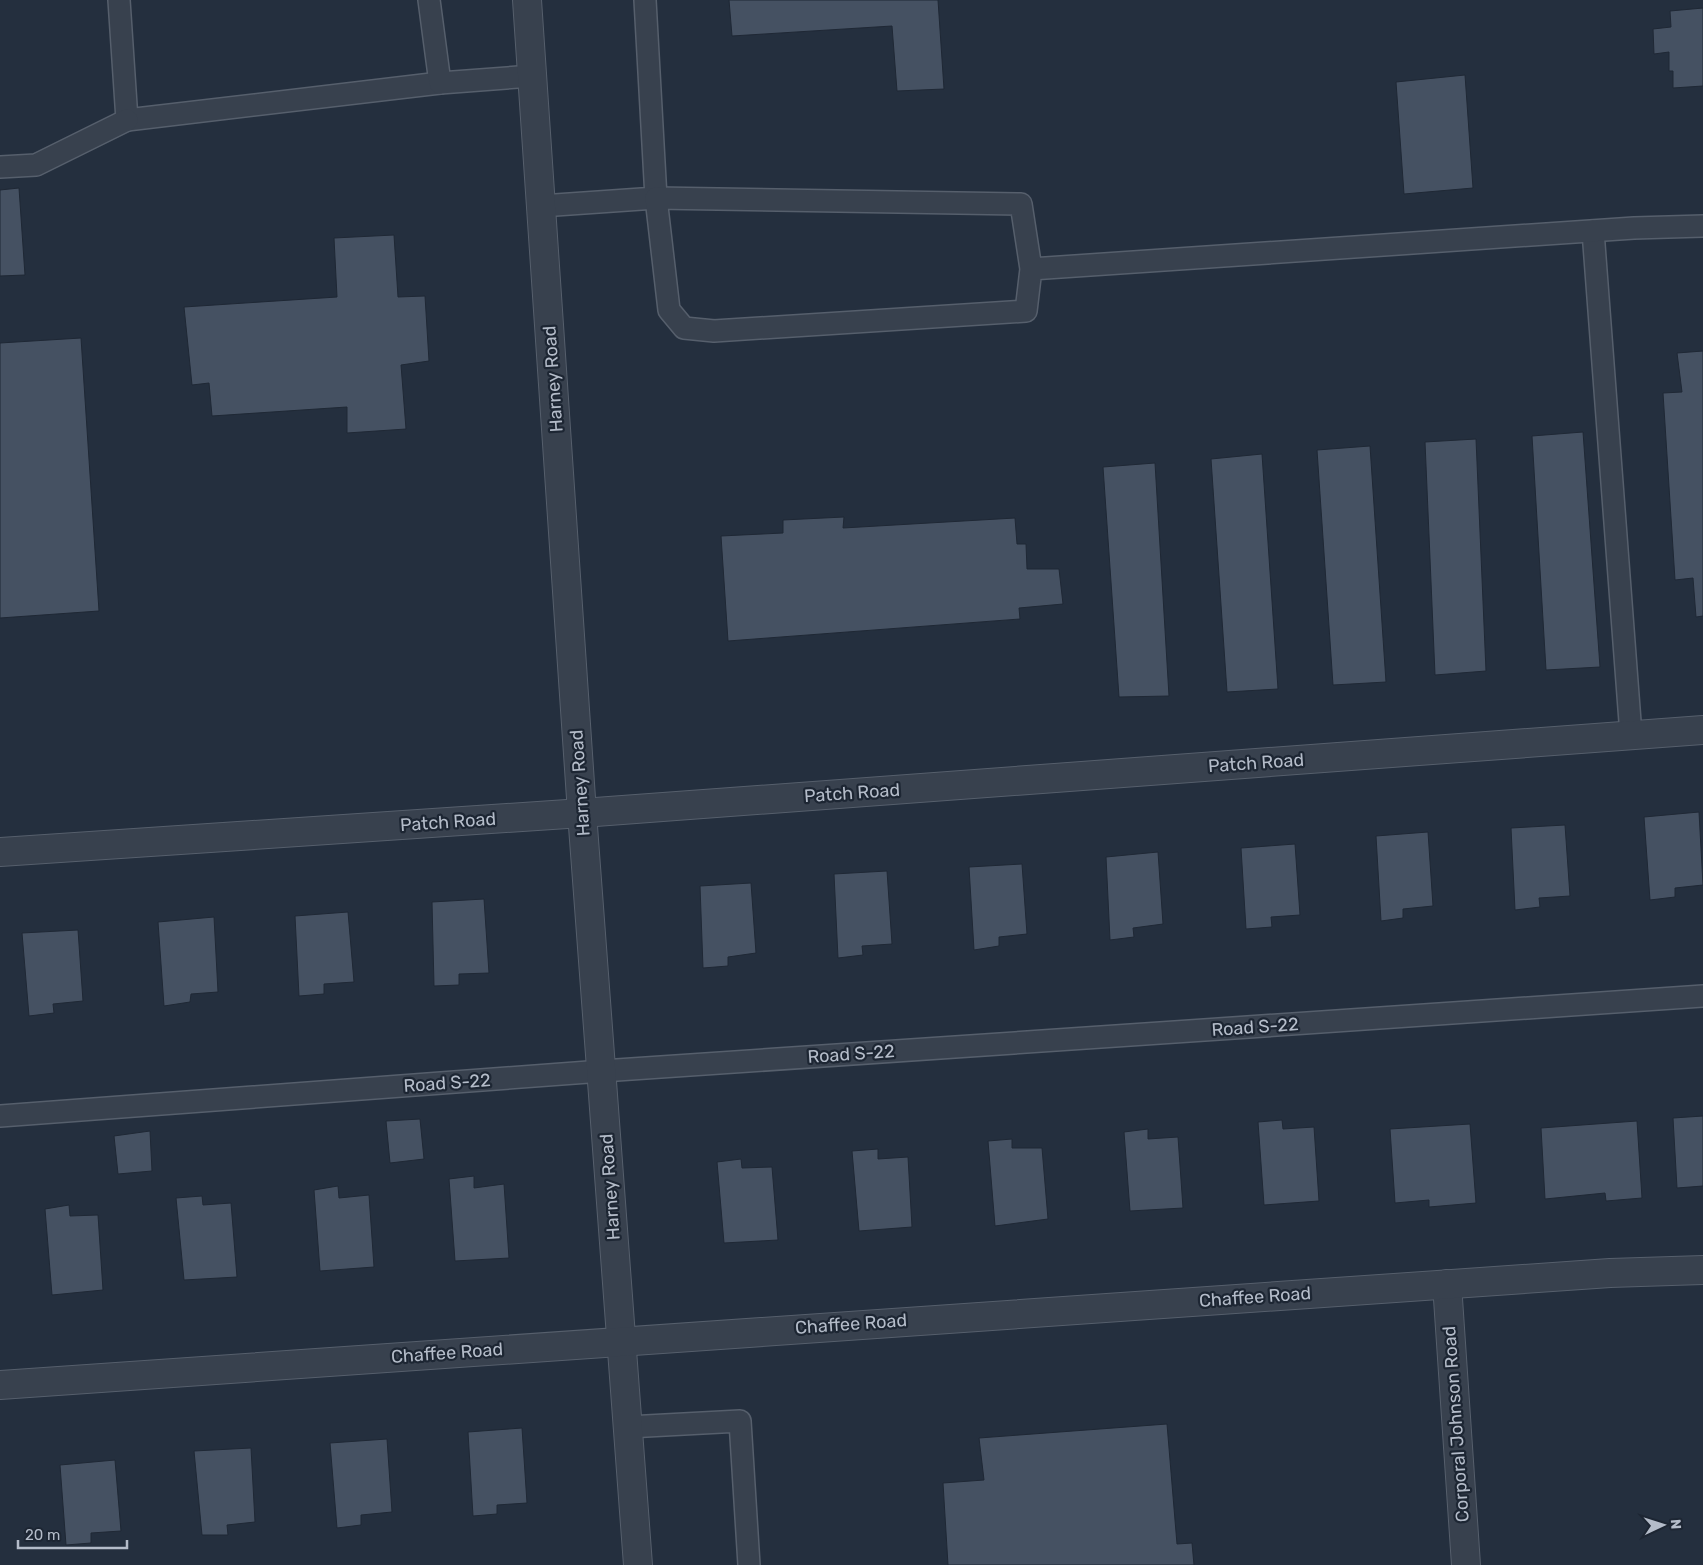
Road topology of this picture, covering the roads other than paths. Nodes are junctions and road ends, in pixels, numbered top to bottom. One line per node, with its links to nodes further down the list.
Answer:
1 (119, 0): 7 (lane)
2 (429, 0): 6 (lane)
3 (527, 0): 5 (street, Harney Road)
4 (645, 0): 9 (lane)
5 (532, 76): 6 (lane); 10 (street, Harney Road)
6 (440, 83): 7 (lane)
7 (127, 120): 8 (lane)
8 (0, 167)
9 (656, 198): 10 (lane); 13 (lane); 13 (lane)
10 (541, 206): 16 (street, Harney Road)
11 (1703, 226): 12 (lane)
12 (1593, 231): 13 (lane); 15 (lane)
13 (1031, 269)
14 (1703, 730): 15 (street, Patch Road)
15 (1631, 736): 16 (street, Patch Road)
16 (582, 812): 17 (street, Patch Road); 19 (street, Harney Road)
17 (0, 852)
18 (1703, 996): 19 (lane, Road S-22)
19 (602, 1071): 20 (lane, Road S-22); 23 (street, Harney Road)
20 (0, 1116)
21 (1703, 1270): 22 (street, Chaffee Road)
22 (1446, 1284): 23 (street, Chaffee Road); 28 (street, Corporal Johnson Road)
23 (621, 1340): 24 (street, Chaffee Road); 25 (street, Harney Road)
24 (0, 1385)
25 (628, 1427): 26 (street, Harney Road); 27 (lane)
26 (638, 1565)
27 (750, 1565)
28 (1466, 1565)

